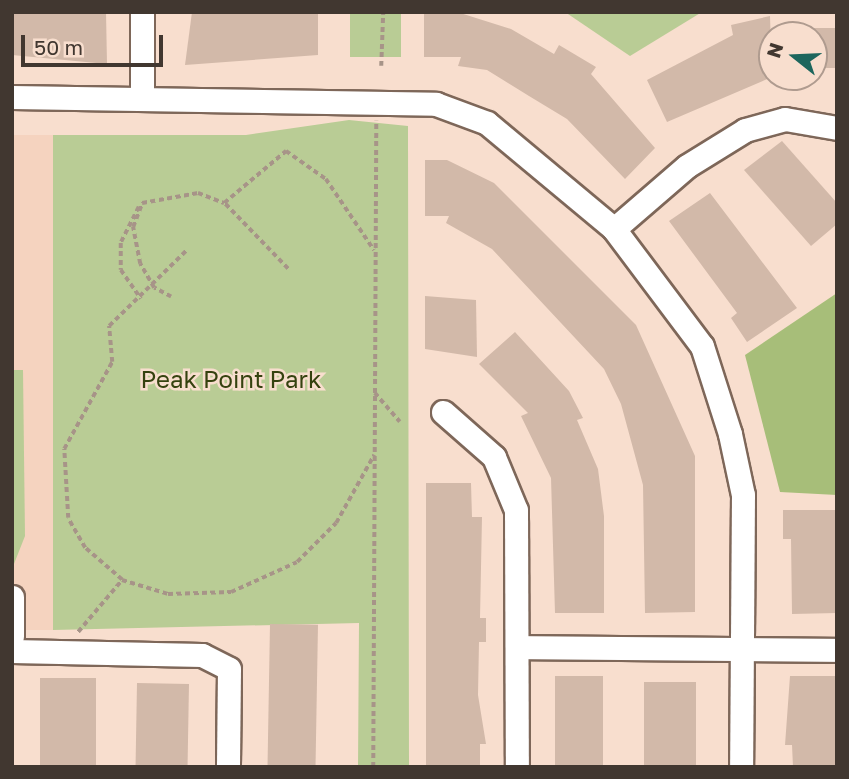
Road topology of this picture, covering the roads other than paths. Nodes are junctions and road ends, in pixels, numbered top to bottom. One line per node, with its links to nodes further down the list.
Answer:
1 (142, 12): 2 (street)
2 (142, 95): 3 (street); 5 (street)
3 (12, 97)
4 (837, 128): 5 (street)
5 (614, 229): 10 (street)
6 (443, 412): 9 (street)
7 (12, 597): 8 (street)
8 (12, 636)
9 (518, 647): 10 (street); 14 (street)
10 (742, 648): 11 (street); 15 (street)
11 (837, 650)
12 (12, 651): 13 (street)
13 (228, 767)
14 (517, 767)
15 (741, 767)

